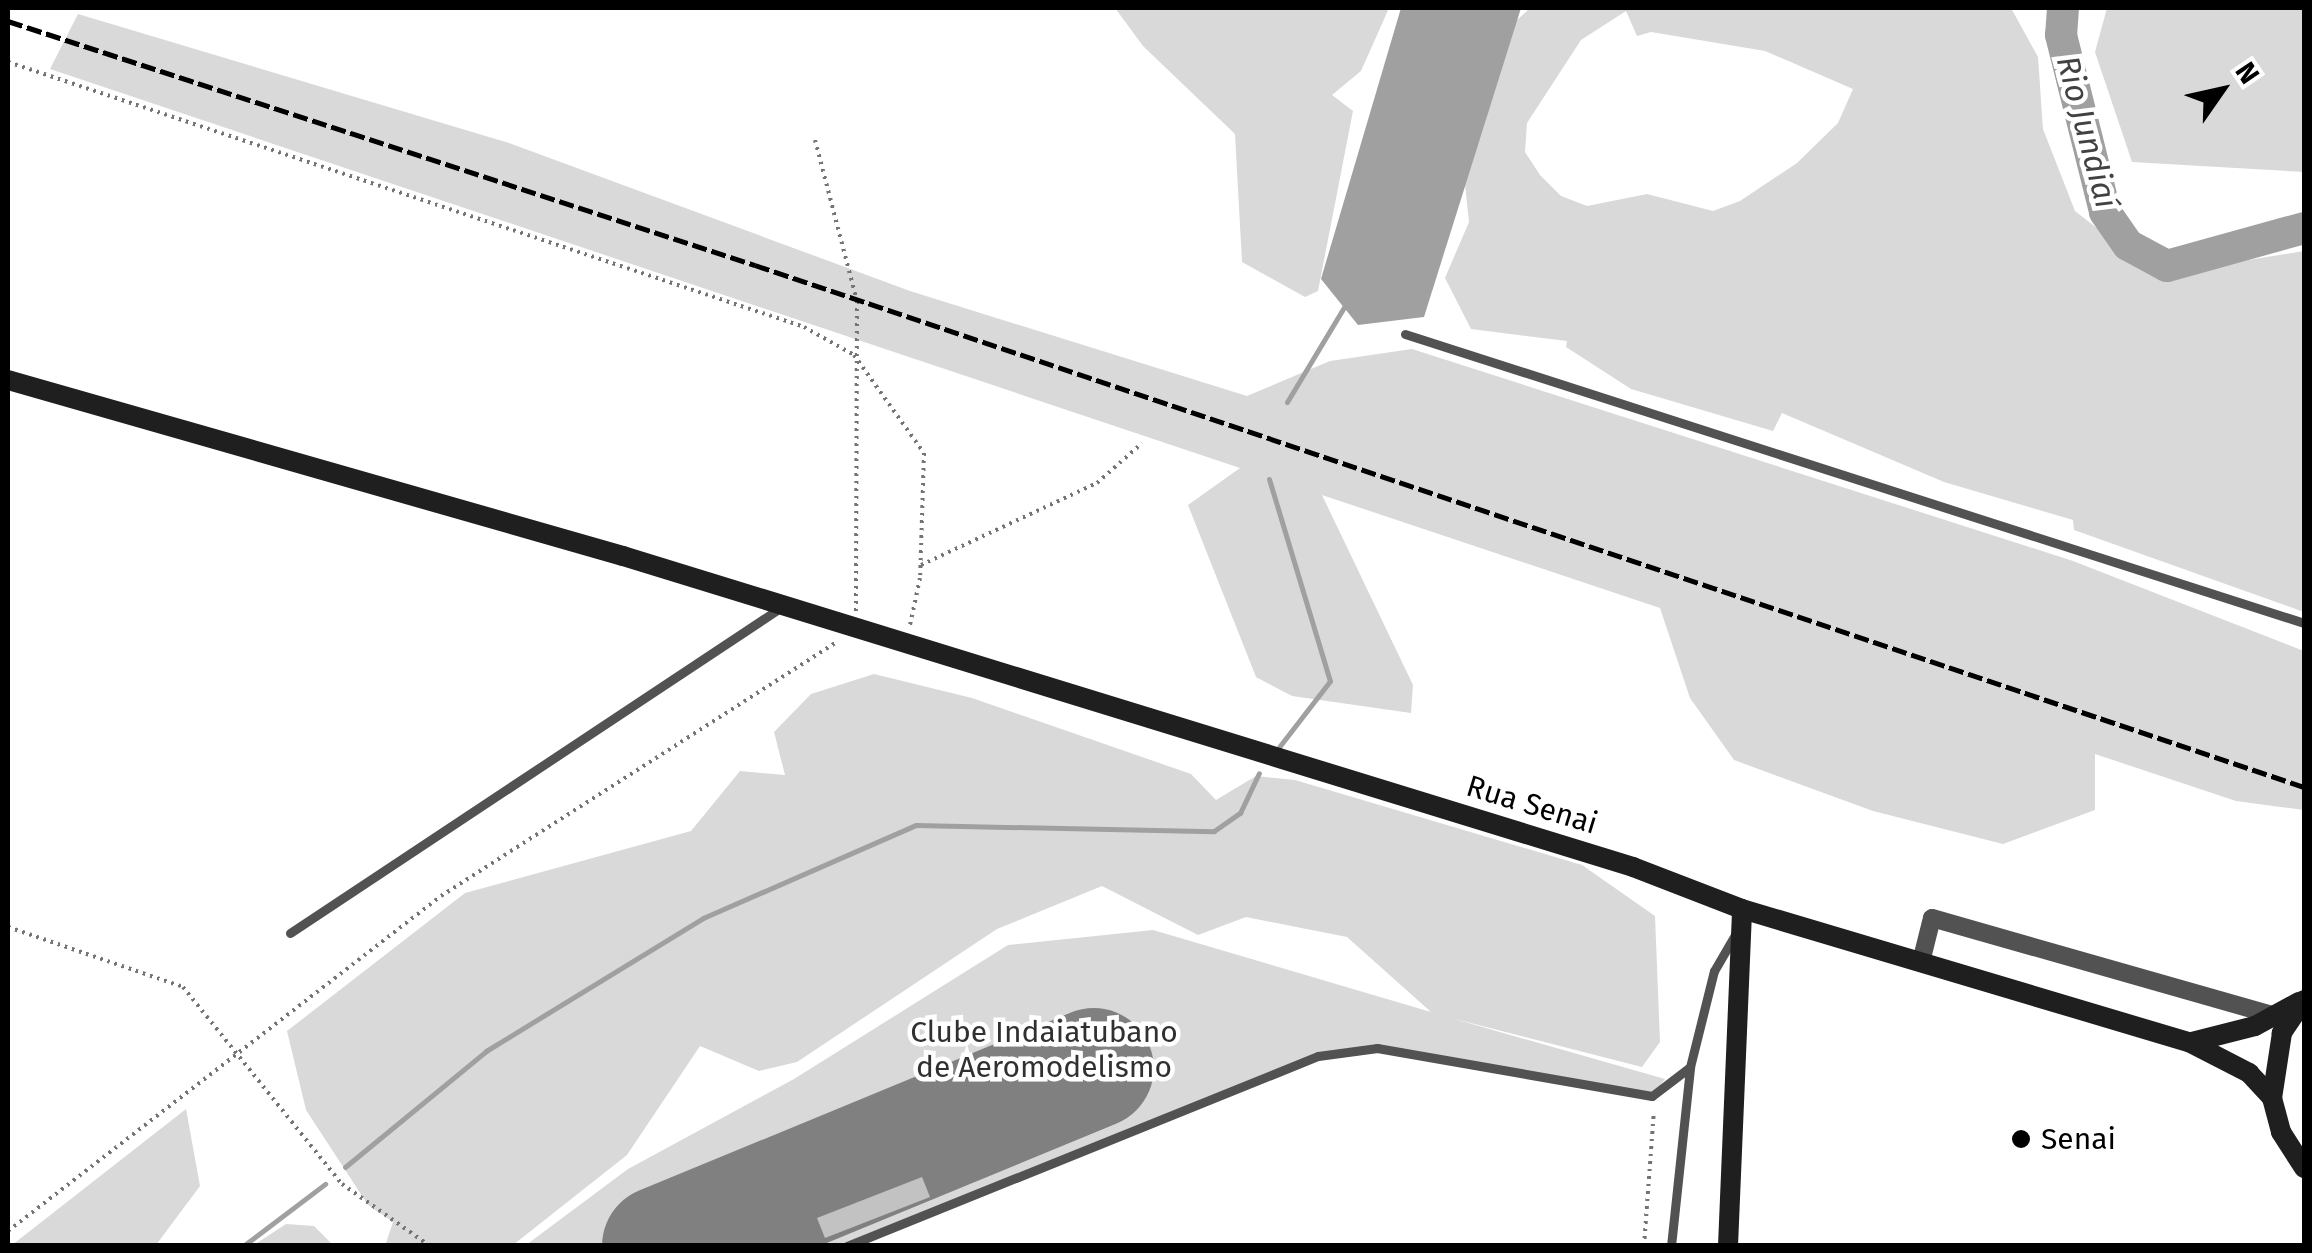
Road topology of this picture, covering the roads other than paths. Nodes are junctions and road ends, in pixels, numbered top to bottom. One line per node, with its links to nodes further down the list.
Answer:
1 (1405, 334): 4 (lane)
2 (8, 380): 3 (street, Rua Senai)
3 (782, 606): 5 (street, Rua Senai); 7 (lane)
4 (2304, 623)
5 (1742, 910): 6 (street); 8 (street, Rua Senai)
6 (1737, 932): 12 (lane); 17 (street)
7 (290, 933)
8 (1922, 962): 10 (street); 11 (street, Rua Senai)
9 (2304, 999): 10 (street); 13 (street)
10 (2276, 1016): 11 (street)
11 (2189, 1042): 13 (street, Rua Senai)
12 (1690, 1066): 15 (lane); 16 (lane)
13 (2272, 1098): 14 (street)
14 (2303, 1168)
15 (847, 1246)
16 (1671, 1246)
17 (1728, 1246)

